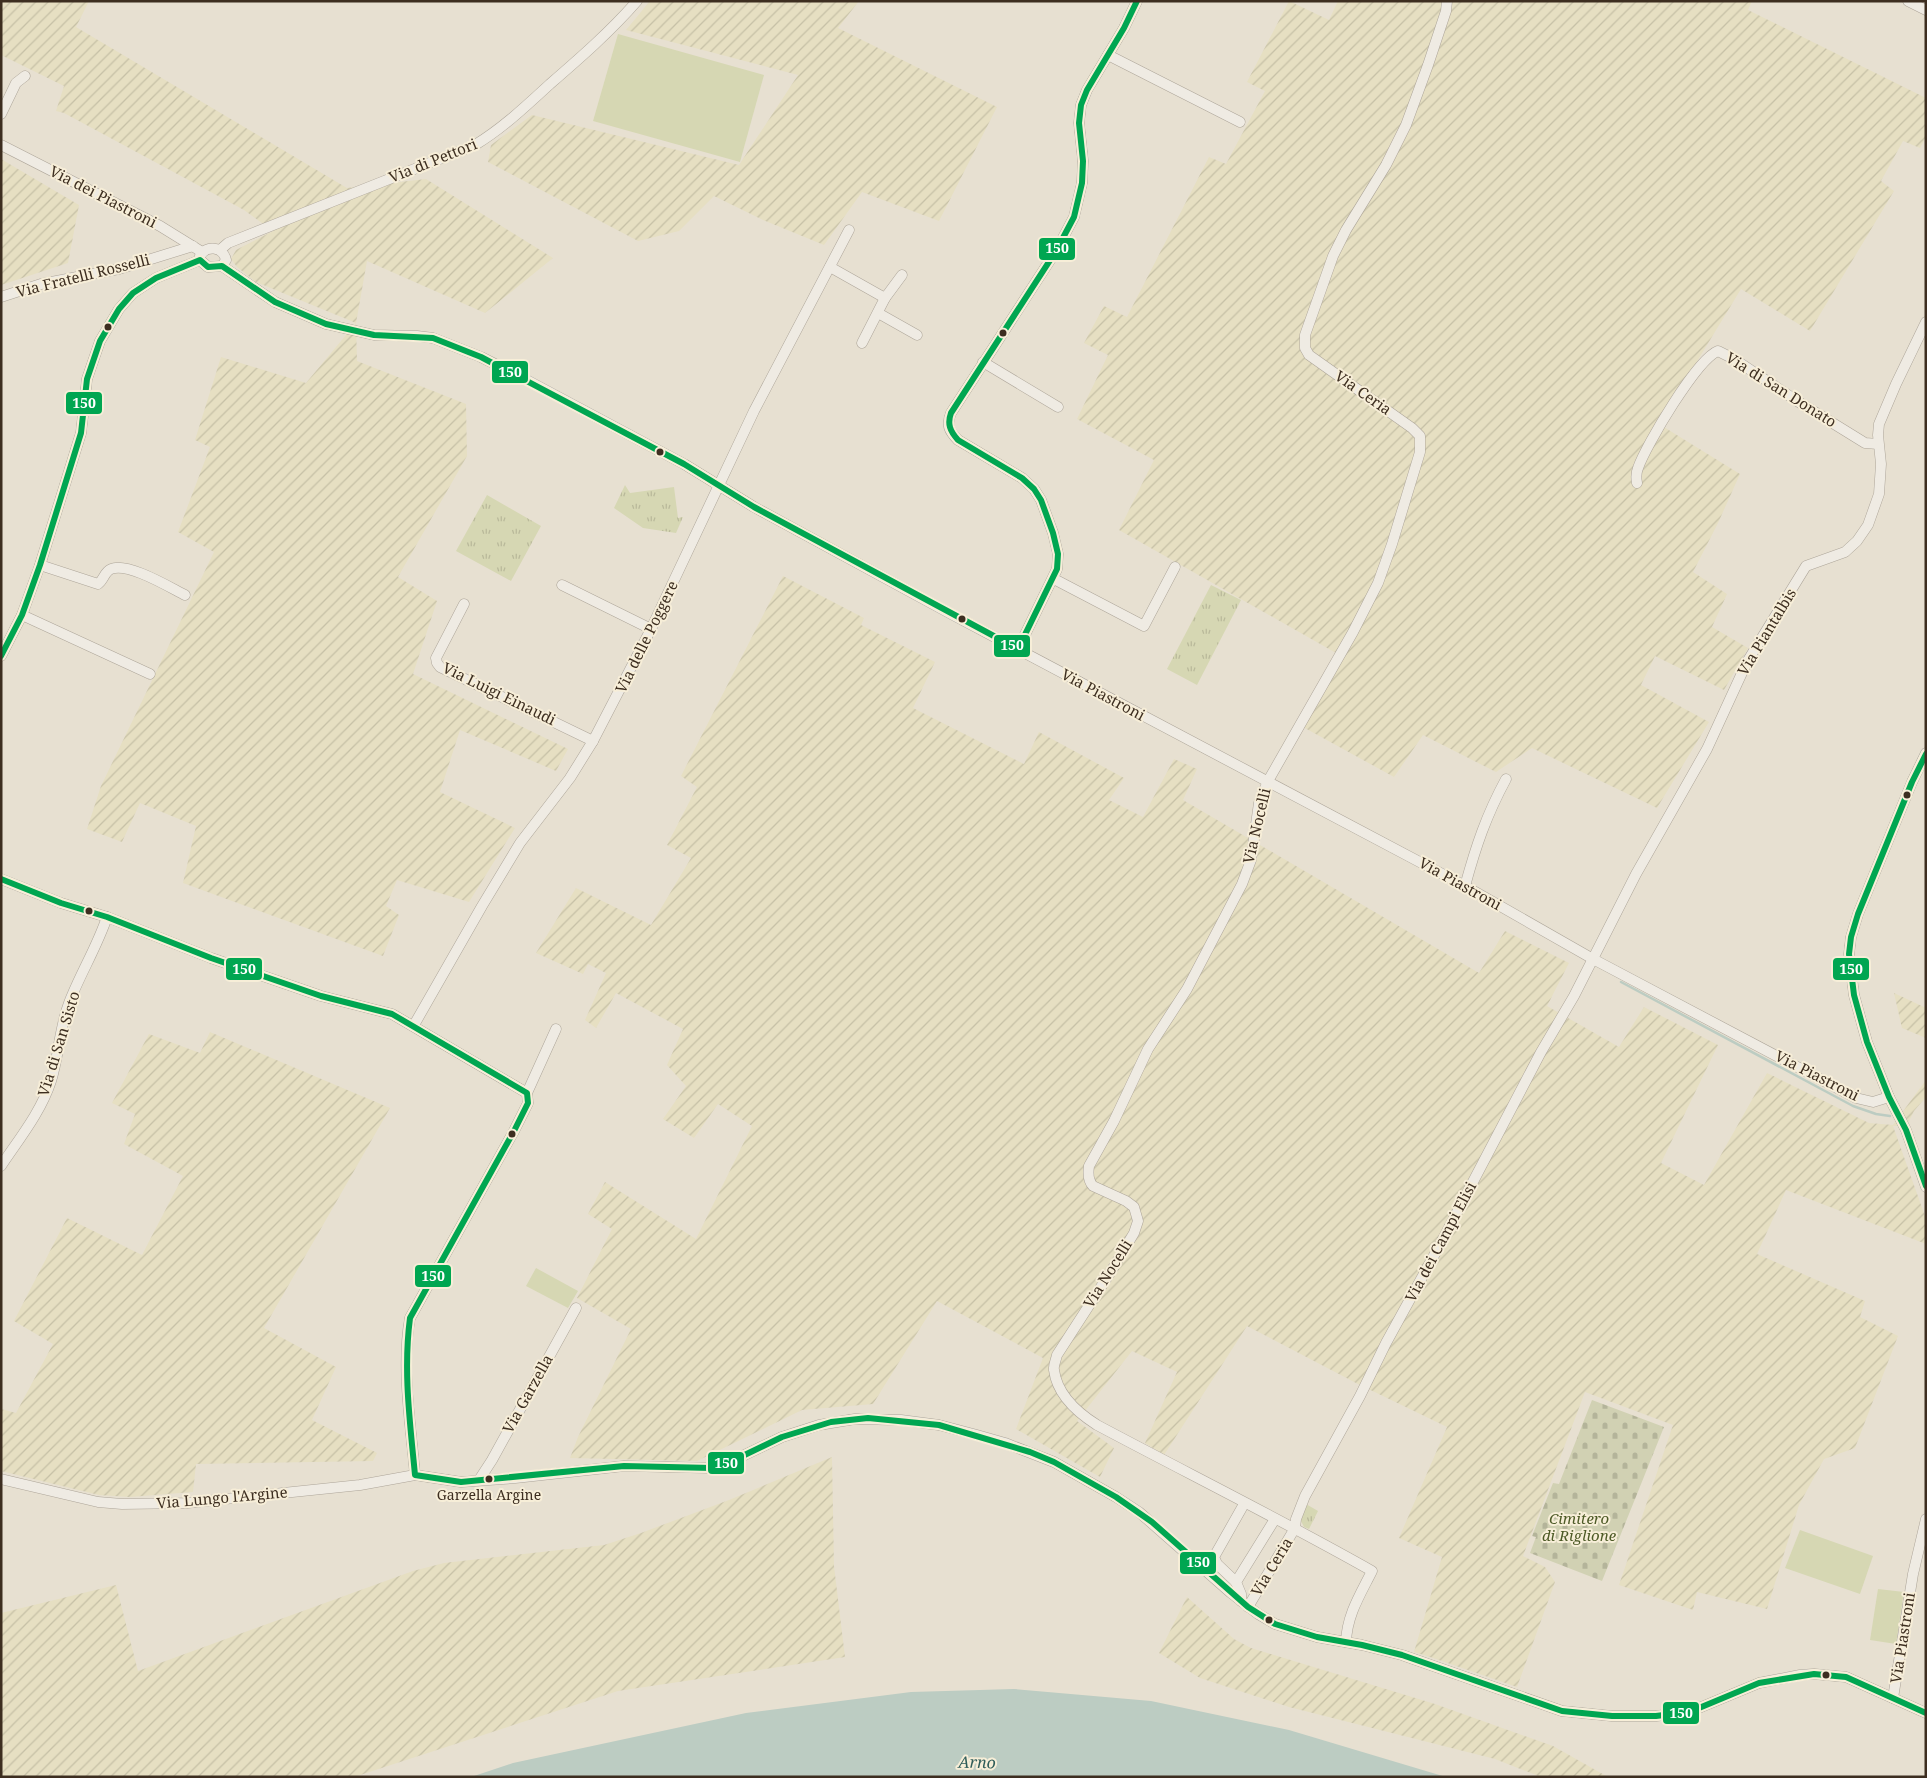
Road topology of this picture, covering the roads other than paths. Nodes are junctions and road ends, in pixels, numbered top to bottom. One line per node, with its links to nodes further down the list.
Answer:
1 (637, 1): 13 (street, Via di Pettori)
2 (1137, 1): 6 (street)
3 (1447, 1): 43 (street, Via Ceria)
4 (1908, 1): 5 (street)
5 (1926, 10)
6 (1108, 54): 9 (street); 24 (street)
7 (25, 76): 8 (street)
8 (1, 114)
9 (1240, 122)
10 (1, 145): 12 (street, Via dei Piastroni)
11 (849, 230): 16 (street, Via delle Poggere)
12 (193, 246): 14 (street, Via dei Piastroni); 18 (street, Via Fratelli Rosselli)
13 (220, 250): 14 (street); 15 (street)
14 (201, 256): 15 (street); 29 (street)
15 (222, 266): 28 (street, Via Piastroni)
16 (830, 268): 19 (street); 28 (street, Via delle Poggere)
17 (902, 274): 19 (street)
18 (1, 297)
19 (885, 298): 20 (street)
20 (878, 314): 22 (street); 23 (street)
21 (1926, 322): 26 (street, Via Piantalbis)
22 (917, 335)
23 (862, 344)
24 (983, 362): 25 (street); 31 (street)
25 (1058, 407)
26 (1878, 444): 27 (street, Via di San Donato); 47 (street, Via Piantalbis)
27 (1637, 483)
28 (718, 486): 36 (street, Via delle Poggere); 37 (street, Via Piastroni)
29 (40, 565): 33 (street); 35 (street)
30 (1175, 568): 31 (street)
31 (1054, 579): 37 (street)
32 (562, 585): 36 (street)
33 (185, 595)
34 (464, 604): 40 (street, Via Luigi Einaudi)
35 (22, 615): 38 (street); 39 (street)
36 (651, 629): 40 (street, Via delle Poggere)
37 (1018, 649): 43 (street, Via Piastroni)
38 (1, 656)
39 (150, 674)
40 (593, 741): 48 (street, Via delle Poggere)
41 (1926, 753): 51 (street)
42 (1506, 779): 45 (street)
43 (1268, 781): 45 (street, Via Piastroni); 58 (street, Via Nocelli)
44 (1, 878): 46 (street)
45 (1465, 886): 47 (street, Via Piastroni)
46 (107, 916): 48 (street); 52 (street, Via di San Sisto)
47 (1593, 959): 51 (street, Via Piastroni); 61 (street, Via dei Campi Elisi)
48 (414, 1026): 50 (street)
49 (556, 1029): 50 (street)
50 (527, 1093): 55 (street)
51 (1890, 1097): 53 (street)
52 (1, 1166)
53 (1926, 1187)
54 (576, 1308): 57 (street, Via Garzella)
55 (415, 1476): 56 (street, Via Lungo l'Argine); 57 (street, Via Lungo l'Argine)
56 (1, 1479)
57 (479, 1480): 63 (street, Via Lungo l'Argine)
58 (1244, 1504): 59 (street, Via Nocelli); 62 (street)
59 (1274, 1519): 61 (street, Via Nocelli); 62 (street)
60 (1926, 1519): 65 (street, Via Piastroni)
61 (1296, 1528): 63 (street, Via Ceria); 64 (street, Via Nocelli)
62 (1236, 1582): 63 (street)
63 (1245, 1604): 64 (street, Via Lungo l'Argine)
64 (1346, 1642): 65 (street, Via Lungo l'Argine)
65 (1893, 1698): 66 (street, Via Lungo l'Argine)
66 (1926, 1713)

